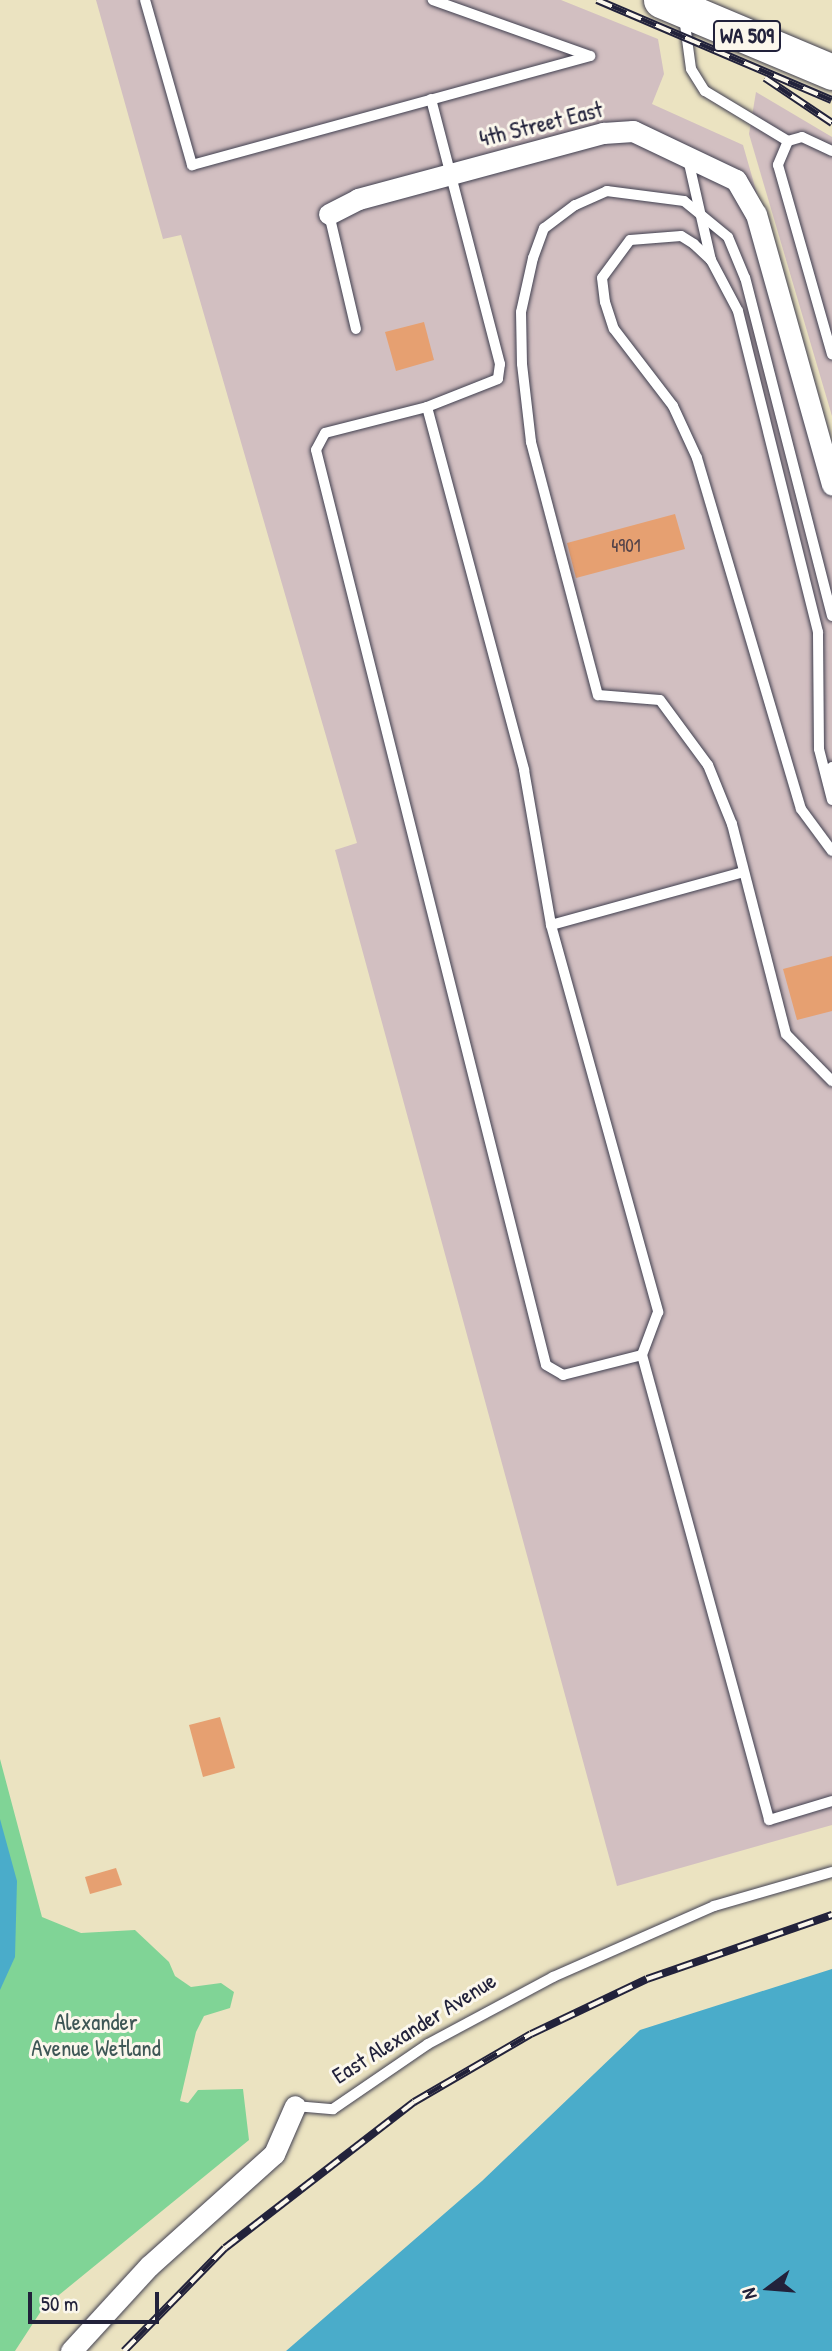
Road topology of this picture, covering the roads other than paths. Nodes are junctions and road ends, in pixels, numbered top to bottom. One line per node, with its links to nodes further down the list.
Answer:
1 (145, 0): 5 (lane)
2 (433, 0): 5 (lane)
3 (672, 5): 4 (highway, WA 509); 6 (lane)
4 (832, 72)
5 (431, 99): 9 (lane)
6 (788, 141): 7 (lane); 14 (lane)
7 (832, 151)
8 (688, 159): 9 (street, 4th Street East); 10 (lane); 16 (street, 4th Street East)
9 (450, 174): 11 (street, 4th Street East); 15 (lane)
10 (701, 211): 12 (lane); 17 (lane); 22 (lane)
11 (329, 214): 13 (lane)
12 (711, 260): 20 (lane); 21 (lane)
13 (356, 329)
14 (832, 354)
15 (427, 407): 23 (lane); 25 (lane)
16 (832, 485)
17 (832, 616)
18 (832, 767): 19 (lane)
19 (832, 786)
20 (832, 800)
21 (832, 851)
22 (743, 872): 23 (lane); 24 (lane)
23 (551, 925): 25 (lane)
24 (832, 1081)
25 (642, 1355): 26 (lane)
26 (832, 1801)
27 (832, 1872): 28 (lane, East Alexander Avenue)
28 (295, 2106): 29 (street, East Alexander Avenue)
29 (71, 2351)

